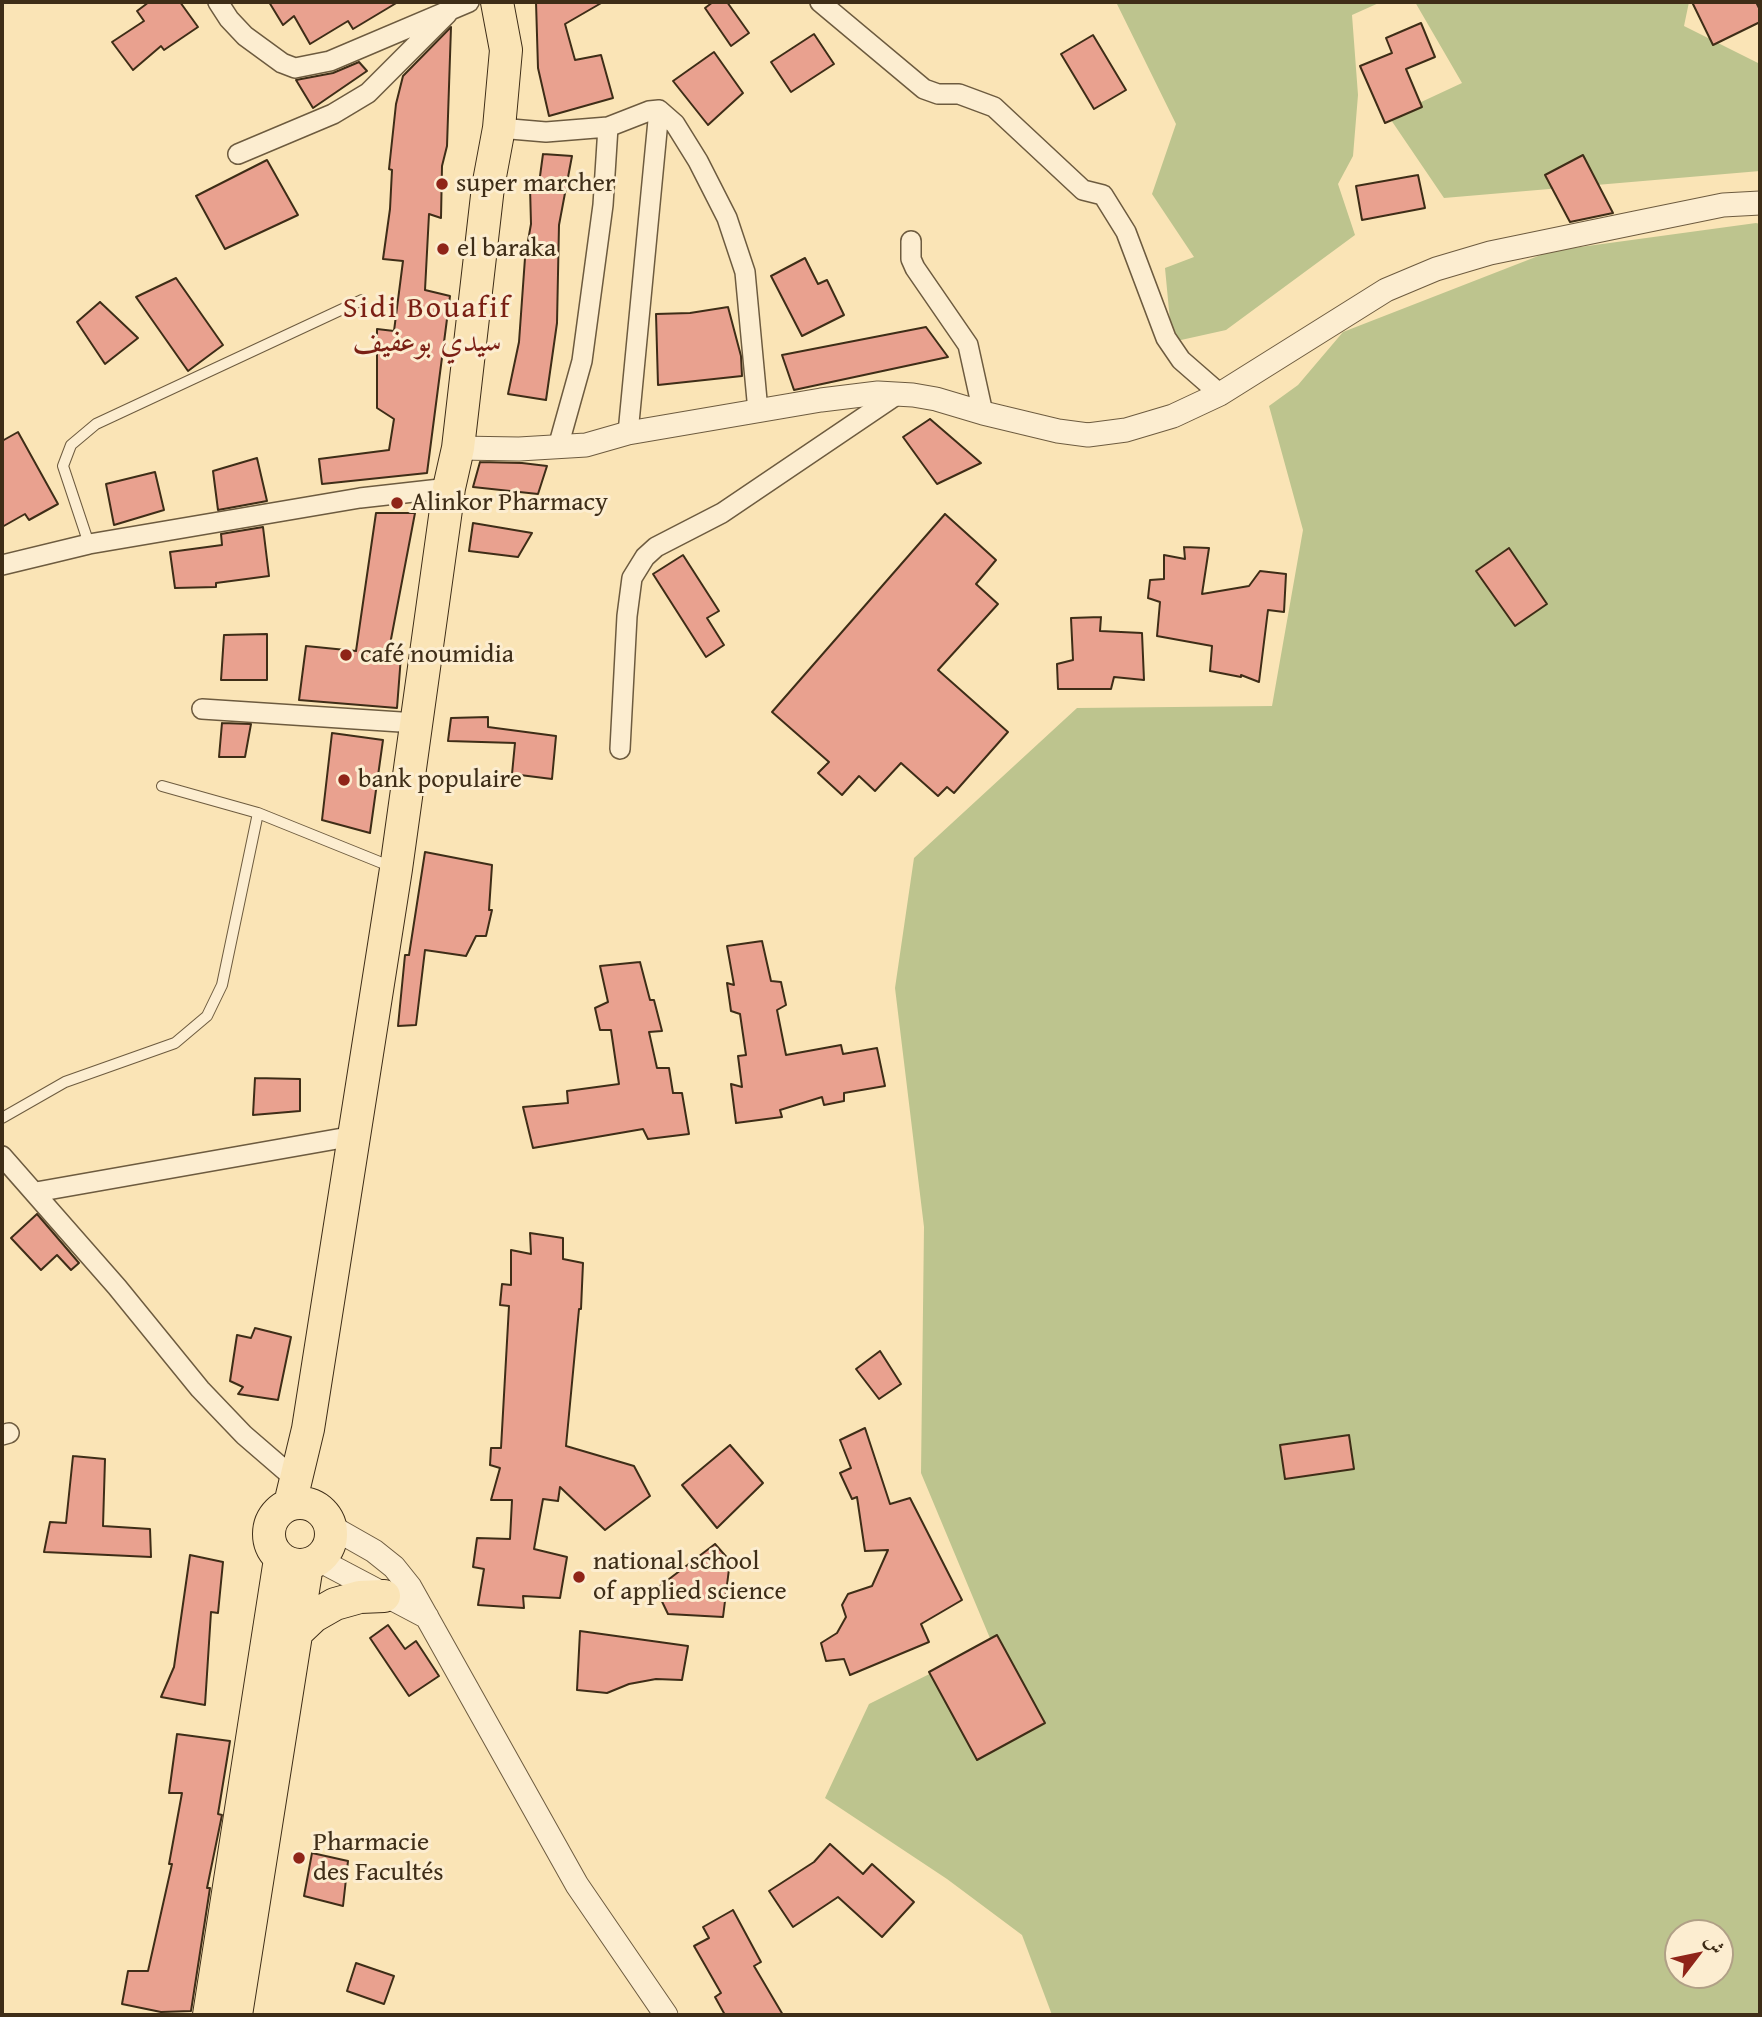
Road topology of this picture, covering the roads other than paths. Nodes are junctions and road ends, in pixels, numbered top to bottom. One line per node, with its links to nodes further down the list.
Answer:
1 (218, 2): 4 (street)
2 (497, 2): 7 (highway)
3 (820, 2): 13 (street)
4 (461, 5): 8 (street)
5 (659, 110): 6 (street); 14 (street); 16 (street)
6 (608, 127): 7 (street); 17 (street)
7 (499, 128): 18 (highway)
8 (238, 154)
9 (1760, 203): 13 (street)
10 (911, 241): 15 (street)
11 (362, 300): 20 (lane)
12 (898, 394): 14 (street); 15 (street); 24 (street)
13 (1220, 394): 15 (street)
14 (758, 411): 16 (street)
15 (983, 413)
16 (628, 433): 17 (street)
17 (558, 447): 18 (street)
18 (458, 448): 19 (highway)
19 (449, 488): 20 (street); 23 (highway)
20 (89, 544): 21 (street)
21 (2, 565)
22 (202, 709): 23 (street)
23 (416, 723): 27 (highway)
24 (620, 748)
25 (162, 786): 26 (lane)
26 (258, 813): 27 (lane); 28 (lane)
27 (396, 869): 29 (highway)
28 (2, 1118)
29 (354, 1136): 31 (street); 32 (highway)
30 (2, 1156): 31 (street)
31 (36, 1192): 32 (street)
32 (308, 1504): 33 (highway); 33 (highway); 35 (street)
33 (302, 1561): 34 (street); 36 (highway); 37 (highway)
34 (384, 1596): 35 (street); 36 (highway)
35 (427, 1617): 39 (street)
36 (295, 1634): 38 (highway)
37 (209, 2015)
38 (236, 2015)
39 (666, 2015)

